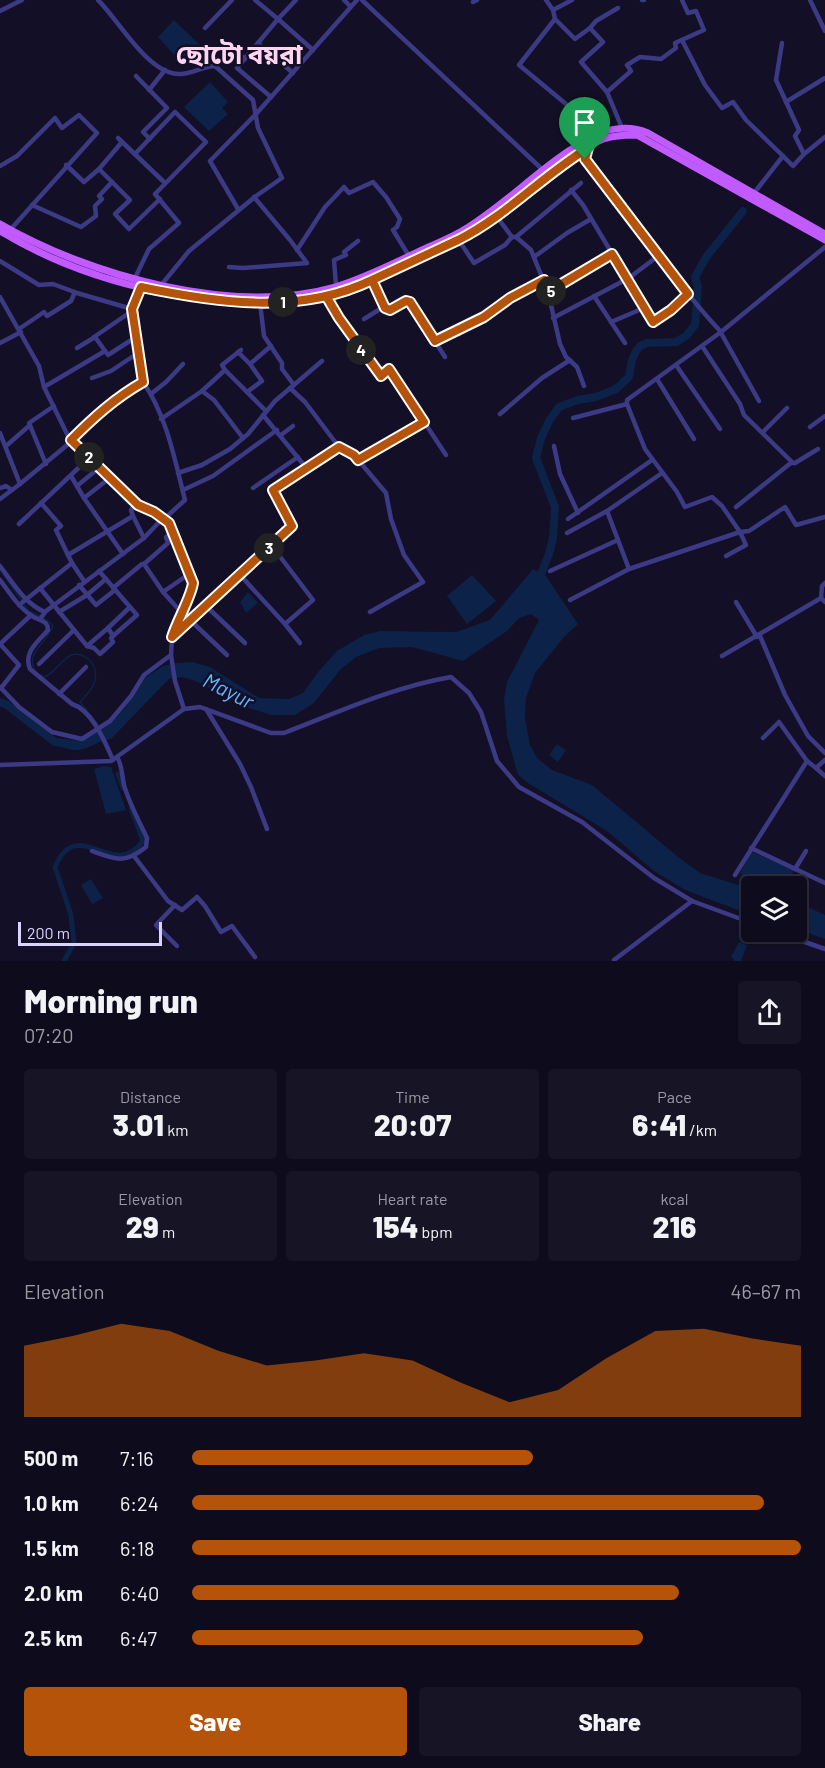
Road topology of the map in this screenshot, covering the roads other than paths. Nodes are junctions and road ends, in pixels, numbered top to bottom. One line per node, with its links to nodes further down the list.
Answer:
1 (22, 0): 16 (street)
2 (98, 0): 28 (street)
3 (232, 0): 19 (street)
4 (255, 0): 18 (street)
5 (296, 0): 18 (street)
6 (344, 0): 13 (street)
7 (357, 0): 13 (street)
8 (362, 0): 48 (street)
9 (546, 0): 15 (street)
10 (572, 0): 15 (street)
11 (682, 0): 22 (street)
12 (810, 0): 21 (street)
13 (350, 6): 26 (street)
14 (618, 8): 20 (street)
15 (553, 10): 17 (street)
16 (0, 11)
17 (555, 19): 20 (street); 38 (street)
18 (278, 20): 24 (street); 26 (street)
19 (205, 28)
20 (590, 28): 33 (street)
21 (824, 30)
22 (682, 40): 33 (street); 44 (street)
23 (225, 42): 27 (street)
24 (258, 43): 27 (street); 29 (street)
25 (782, 43): 35 (street)
26 (313, 50): 29 (street)
27 (245, 59): 34 (street)
28 (165, 70): 32 (street); 36 (street)
29 (293, 73): 34 (street)
30 (136, 76): 32 (street)
31 (825, 78): 35 (street)
32 (149, 90): 40 (street)
33 (607, 92): 37 (street)
34 (271, 98): 36 (street)
35 (786, 102): 43 (street)
36 (256, 114): 54 (street); 57 (street)
37 (622, 129): 38 (main road); 53 (main road)
38 (601, 133): 48 (main road)
39 (825, 137): 43 (street)
40 (150, 139): 42 (street); 50 (street)
41 (588, 148): 58 (main road); 66 (main road); 72 (street)
42 (135, 154): 47 (street); 50 (street)
43 (804, 154): 44 (street)
44 (783, 156): 53 (street)
45 (0, 165): 46 (street)
46 (66, 165): 47 (street); 56 (street)
47 (99, 169): 49 (street)
48 (544, 171): 71 (main road)
49 (112, 182): 55 (street); 56 (street)
50 (165, 183): 55 (street)
51 (581, 183): 52 (street)
52 (571, 190): 59 (street); 64 (street)
53 (754, 193): 63 (main road)
54 (254, 197): 57 (street); 69 (street)
55 (160, 199): 76 (street)
56 (32, 205): 61 (street)
57 (238, 209): 80 (street)
58 (497, 217): 64 (street); 65 (main road)
59 (591, 219): 70 (street); 73 (street)
60 (0, 224): 61 (main road)
61 (10, 230): 76 (main road)
62 (0, 231): 82 (main road)
63 (825, 234)
64 (514, 237): 65 (street); 73 (street)
65 (458, 240): 78 (main road)
66 (825, 240)
67 (358, 241): 81 (street)
68 (825, 247): 97 (street)
69 (297, 250): 71 (street); 75 (street)
70 (612, 254): 77 (street); 84 (street)
71 (409, 256): 81 (main road)
72 (658, 256): 77 (street); 85 (street)
73 (534, 257): 79 (street)
74 (0, 261): 83 (street)
75 (229, 267)
76 (135, 278): 80 (main road)
77 (626, 278): 87 (street); 91 (street)
78 (372, 280): 86 (main road); 90 (street)
79 (544, 280): 84 (street); 100 (street)
80 (162, 285): 81 (main road)
81 (336, 286)
82 (141, 287): 89 (main road); 92 (street)
83 (75, 292): 92 (street); 96 (street)
84 (548, 292): 93 (street)
85 (688, 294): 91 (street); 97 (street)
86 (326, 296): 89 (main road); 133 (street)
87 (594, 296): 93 (street); 95 (street)
88 (0, 297): 96 (street)
89 (260, 303): 103 (street)
90 (385, 306): 94 (street); 100 (street)
91 (644, 308): 95 (street)
92 (132, 310): 98 (street); 99 (street)
93 (553, 318): 109 (street)
94 (364, 319)
95 (610, 322): 101 (street)
96 (20, 330): 102 (street); 119 (street)
97 (721, 332): 104 (street); 124 (street)
98 (94, 337): 105 (street); 106 (street)
99 (136, 337): 106 (street); 108 (street)
100 (435, 341): 107 (street)
101 (625, 343)
102 (0, 344)
103 (271, 346): 112 (street); 120 (street)
104 (702, 346): 113 (street); 138 (street)
105 (77, 348)
106 (105, 351): 119 (street)
107 (445, 357)
108 (139, 358): 115 (street); 117 (street)
109 (570, 360): 118 (street); 129 (street)
110 (322, 361): 120 (street)
111 (183, 364): 123 (street)
112 (250, 364): 114 (street); 122 (street)
113 (676, 365): 116 (street); 137 (street)
114 (225, 370): 121 (street); 122 (street)
115 (92, 378)
116 (657, 379): 125 (street); 142 (street)
117 (143, 382): 123 (street); 143 (street)
118 (584, 386)
119 (44, 387): 126 (street)
120 (292, 387): 128 (street); 146 (street)
121 (202, 391): 132 (street); 141 (street)
122 (247, 392): 128 (street)
123 (151, 394): 132 (street)
124 (759, 401)
125 (627, 404): 131 (street); 152 (street)
126 (54, 406): 134 (street); 143 (street)
127 (787, 408): 138 (street)
128 (265, 413): 140 (street); 141 (street)
129 (500, 414)
130 (825, 416): 136 (street)
131 (573, 418)
132 (161, 419): 158 (street)
133 (424, 422): 148 (street); 151 (street)
134 (30, 425): 144 (street); 154 (street)
135 (293, 426): 140 (street)
136 (810, 427)
137 (720, 429)
138 (763, 432): 153 (street)
139 (0, 433): 144 (street)
140 (279, 433): 149 (street); 166 (street)
141 (243, 438): 158 (street)
142 (694, 439)
143 (72, 441): 150 (street); 154 (street)
144 (6, 446): 161 (street)
145 (554, 446): 173 (street)
146 (339, 447): 151 (street); 156 (street)
147 (818, 449): 153 (street)
148 (446, 455)
149 (298, 457): 156 (street); 164 (street)
150 (89, 458): 155 (street); 159 (street)
151 (358, 460): 216 (street)
152 (652, 460): 157 (street); 173 (street)
153 (791, 463): 171 (street)
154 (46, 464): 161 (street)
155 (100, 467): 160 (street); 162 (street)
156 (308, 470): 185 (street)
157 (662, 472): 172 (street); 181 (street)
158 (178, 473): 166 (street)
159 (70, 476): 162 (street); 170 (street)
160 (111, 477): 167 (street); 169 (street)
161 (20, 484): 165 (street)
162 (77, 486): 167 (street)
163 (0, 488): 165 (street)
164 (253, 488)
165 (12, 489): 168 (street)
166 (183, 490): 176 (street)
167 (84, 498): 179 (street)
168 (0, 499)
169 (137, 503): 174 (street); 176 (street)
170 (41, 504): 178 (street); 187 (street)
171 (736, 507)
172 (607, 511): 182 (street); 184 (street)
173 (578, 513): 177 (street)
174 (133, 516): 179 (street); 183 (street)
175 (825, 517): 181 (street)
176 (164, 519): 180 (street); 183 (street)
177 (568, 519)
178 (19, 524)
179 (107, 531): 186 (street); 187 (street)
180 (173, 532): 190 (street); 195 (street)
181 (740, 532): 188 (street); 192 (street)
182 (567, 533)
183 (144, 538): 186 (street)
184 (618, 540): 192 (street); 194 (street)
185 (272, 546): 196 (street); 221 (street)
186 (123, 554): 193 (street)
187 (69, 555): 189 (street)
188 (726, 556)
189 (72, 563): 199 (street); 202 (street)
190 (144, 564): 203 (street); 204 (street)
191 (0, 566): 206 (street)
192 (629, 569): 207 (street)
193 (99, 571): 197 (street); 199 (street)
194 (550, 571)
195 (189, 574): 204 (street); 215 (street)
196 (240, 575): 212 (street); 221 (street)
197 (106, 579): 203 (street); 205 (street)
198 (0, 580): 210 (street)
199 (84, 581): 201 (street)
200 (825, 584): 208 (street)
201 (79, 585): 205 (street); 211 (street)
202 (40, 588): 206 (street); 211 (street)
203 (114, 589): 205 (street); 213 (street)
204 (163, 592): 215 (street)
205 (87, 595): 214 (street)
206 (25, 600): 210 (street); 217 (street)
207 (570, 600)
208 (823, 600): 225 (street)
209 (736, 602): 225 (street)
210 (19, 605): 218 (street)
211 (54, 605): 214 (street); 217 (street)
212 (206, 606): 220 (street); 228 (street)
213 (130, 607): 222 (street); 224 (street)
214 (59, 612): 223 (street)
215 (181, 612): 226 (street)
216 (370, 612)
217 (45, 613): 219 (street)
218 (31, 615): 219 (street); 229 (street)
219 (40, 619): 237 (street)
220 (190, 620): 226 (street); 231 (street)
221 (285, 624): 227 (street)
222 (108, 628): 224 (street); 230 (street)
223 (74, 630): 230 (street); 234 (street)
224 (113, 636): 230 (street)
225 (758, 636): 232 (street); 242 (street)
226 (172, 637): 233 (street)
227 (300, 642)
228 (246, 643)
229 (0, 644): 236 (street)
230 (87, 646)
231 (227, 655)
232 (722, 656)
233 (172, 658): 238 (street); 240 (street)
234 (39, 664)
235 (86, 667): 237 (street)
236 (0, 687): 240 (street)
237 (59, 694): 240 (street)
238 (184, 709): 239 (street); 243 (street)
239 (206, 709): 249 (street); 257 (street)
240 (98, 729): 243 (street)
241 (763, 738): 245 (street)
242 (825, 753)
243 (115, 758): 246 (street); 253 (street)
244 (825, 760): 247 (street)
245 (807, 761): 247 (street); 250 (street)
246 (0, 765)
247 (816, 768): 248 (street)
248 (825, 776)
249 (267, 829)
250 (751, 848): 254 (street); 255 (street)
251 (92, 851): 253 (street)
252 (806, 851): 254 (street)
253 (134, 856): 258 (street)
254 (795, 869): 256 (street)
255 (735, 875)
256 (825, 883)
257 (692, 901): 259 (street); 264 (street)
258 (175, 905): 261 (street); 263 (street)
259 (741, 919)
260 (805, 942): 262 (street)
261 (177, 946)
262 (825, 949)
263 (255, 957)
264 (614, 960)

